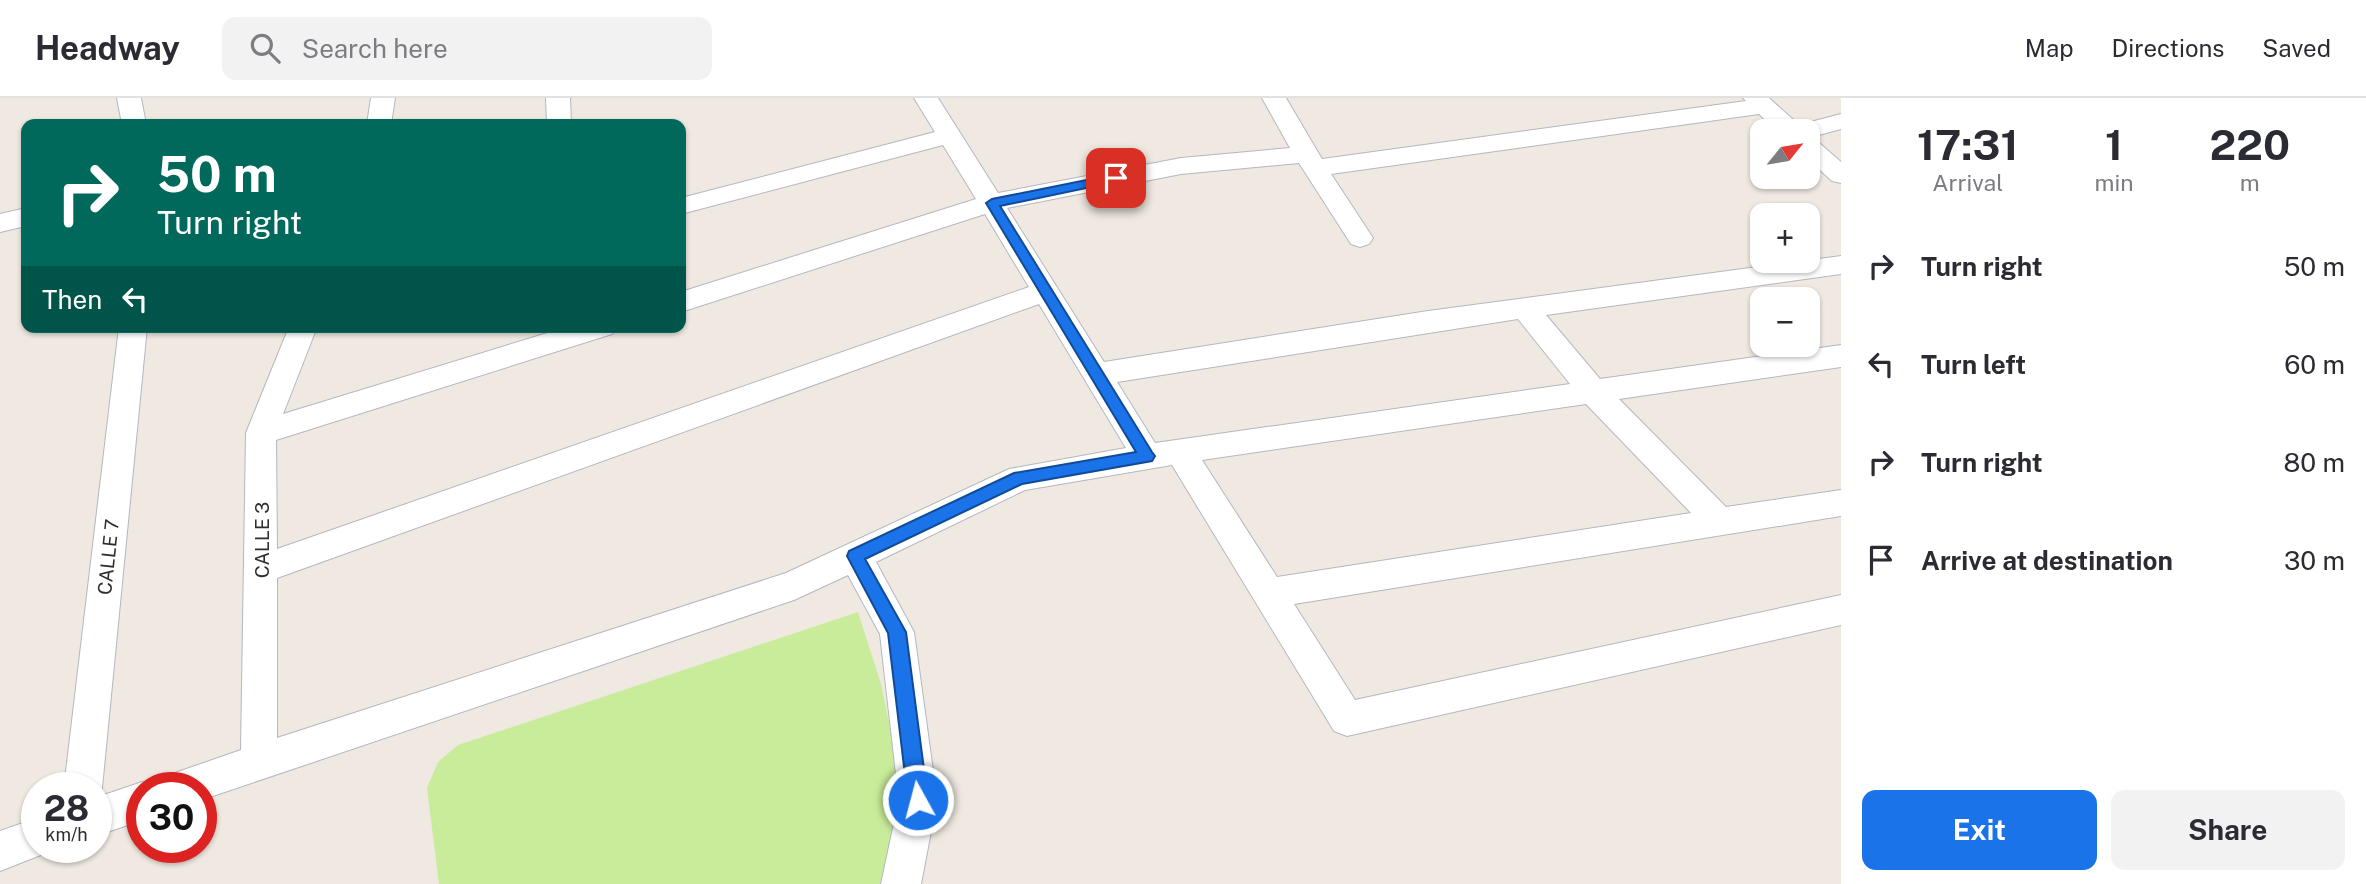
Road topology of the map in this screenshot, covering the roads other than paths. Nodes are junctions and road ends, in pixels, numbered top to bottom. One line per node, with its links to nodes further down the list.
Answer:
1 (129, 98): 7 (street)
2 (383, 98): 8 (street)
3 (558, 98): 9 (street)
4 (926, 98): 13 (street)
5 (1274, 98): 15 (street)
6 (1759, 102): 10 (street); 15 (street)
7 (133, 119)
8 (380, 119)
9 (559, 119)
10 (1778, 119)
11 (1841, 121): 12 (street)
12 (1820, 127)
13 (948, 136): 17 (street); 18 (street)
14 (1820, 157): 16 (street)
15 (1311, 161): 17 (street); 21 (street)
16 (1841, 176)
17 (992, 203): 23 (street); 24 (street)
18 (686, 205)
19 (21, 218): 20 (street)
20 (0, 223)
21 (1360, 237)
22 (1841, 265): 25 (street)
23 (1045, 290): 30 (street); 38 (street)
24 (686, 300)
25 (1525, 308): 30 (street); 31 (street)
26 (132, 333): 42 (street, CALLE 7)
27 (301, 333): 32 (street, CALLE 3)
28 (583, 333): 32 (street)
29 (1841, 356): 31 (street)
30 (1095, 374): 34 (street)
31 (1593, 392): 33 (street); 36 (street)
32 (261, 433): 38 (street, CALLE 3)
33 (1180, 451): 34 (street); 39 (street)
34 (1147, 456): 37 (street)
35 (1841, 503): 36 (street)
36 (1720, 522): 39 (street)
37 (855, 556): 41 (street); 46 (street)
38 (262, 569): 41 (street, CALLE 3)
39 (1267, 593): 40 (street)
40 (1841, 610)
41 (259, 760): 43 (street)
42 (85, 772)
43 (217, 775)
44 (21, 843): 45 (street)
45 (0, 850)
46 (901, 884)

